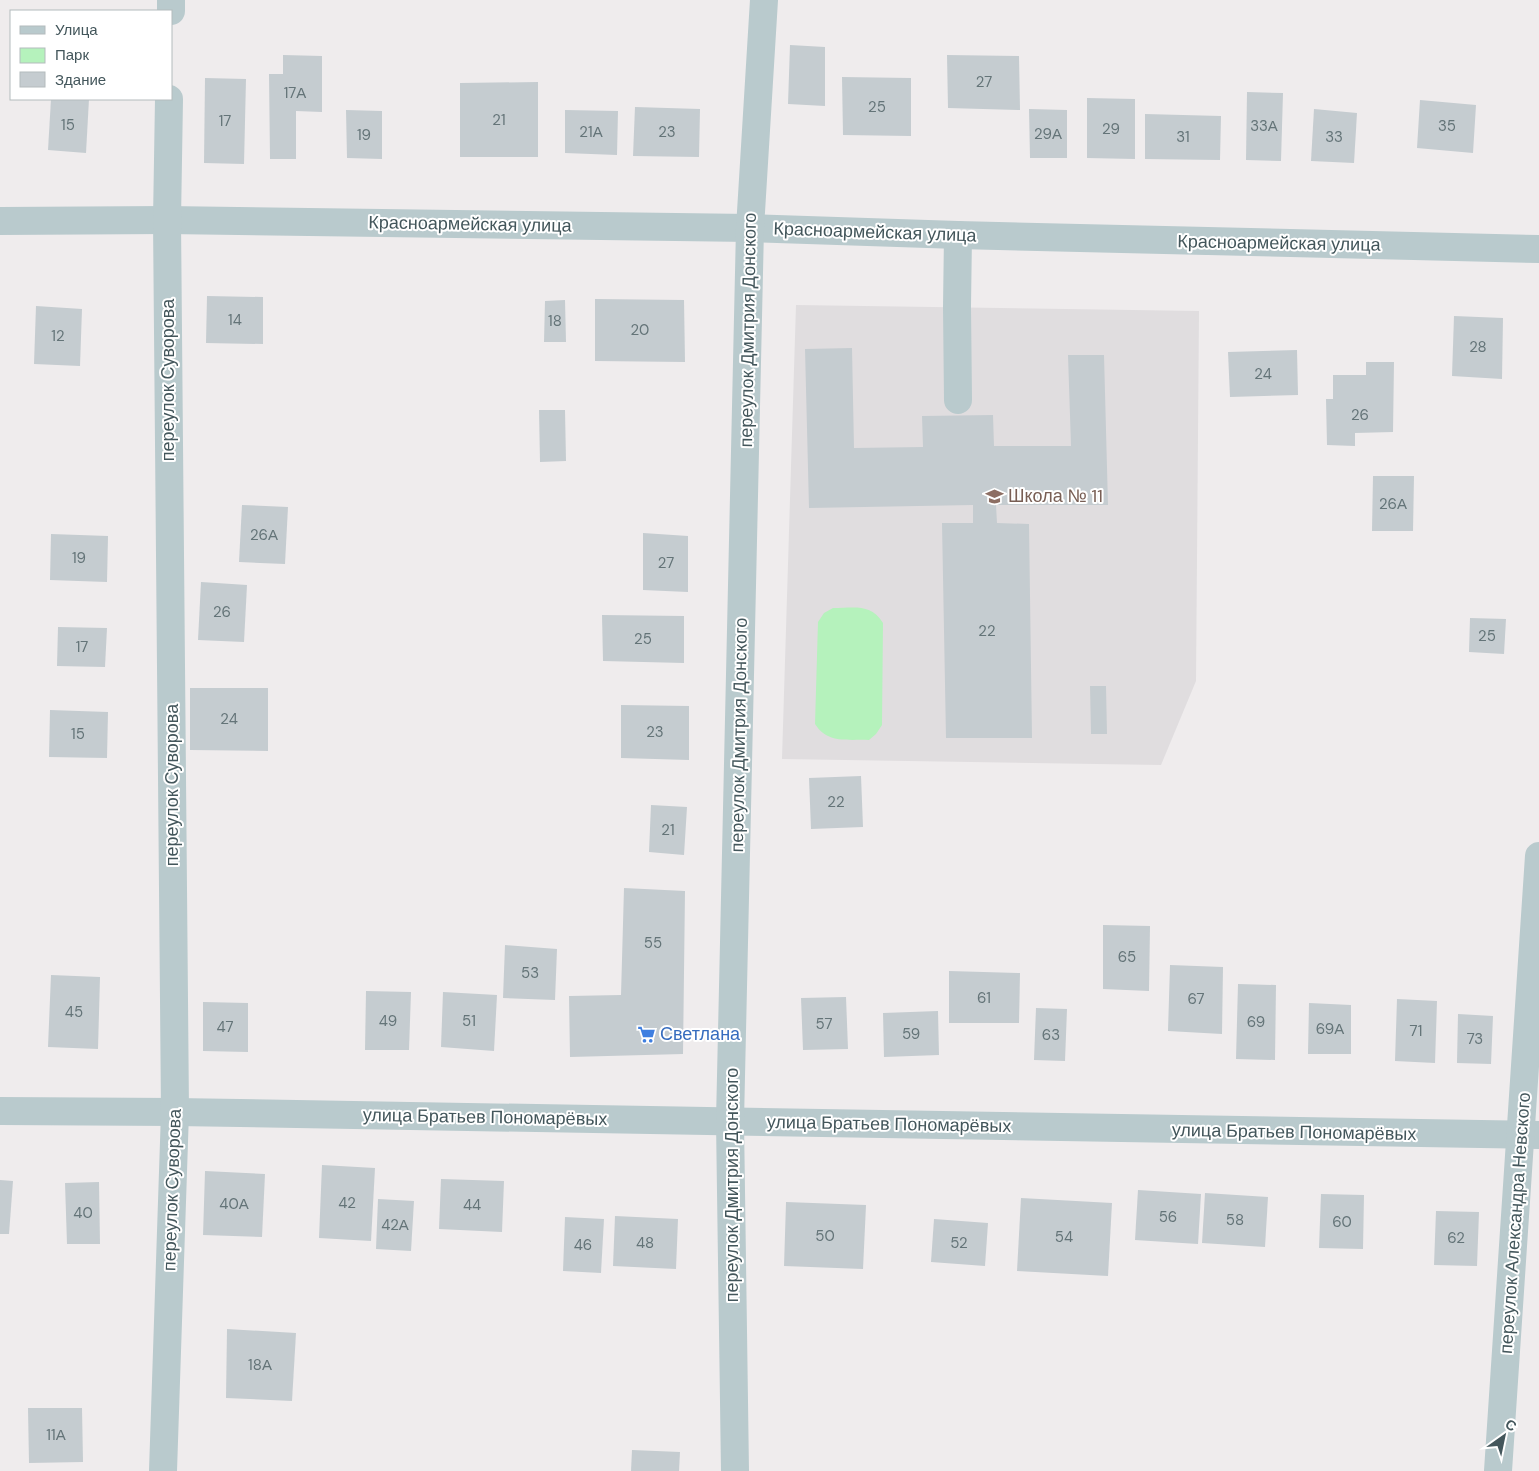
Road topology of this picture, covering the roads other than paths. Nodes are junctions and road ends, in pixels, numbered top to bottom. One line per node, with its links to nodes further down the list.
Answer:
1 (764, 0): 5 (street, переулок Дмитрия Донского)
2 (169, 100): 3 (street, переулок Суворова)
3 (167, 220): 4 (street, Красноармейская улица); 5 (street, Красноармейская улица); 11 (street, переулок Суворова)
4 (0, 221)
5 (750, 228): 6 (street, Красноармейская улица); 12 (street, переулок Дмитрия Донского)
6 (958, 235): 7 (street, Красноармейская улица); 8 (street)
7 (1539, 249)
8 (958, 400)
9 (1539, 856): 13 (street, переулок Александра Невского)
10 (0, 1111): 11 (street, улица Братьев Пономарёвых)
11 (174, 1112): 12 (street, улица Братьев Пономарёвых); 14 (street, переулок Суворова)
12 (730, 1121): 13 (street, улица Братьев Пономарёвых); 15 (street, переулок Дмитрия Донского)
13 (1530, 1136): 16 (street, переулок Александра Невского)
14 (163, 1471)
15 (735, 1471)
16 (1498, 1471)

